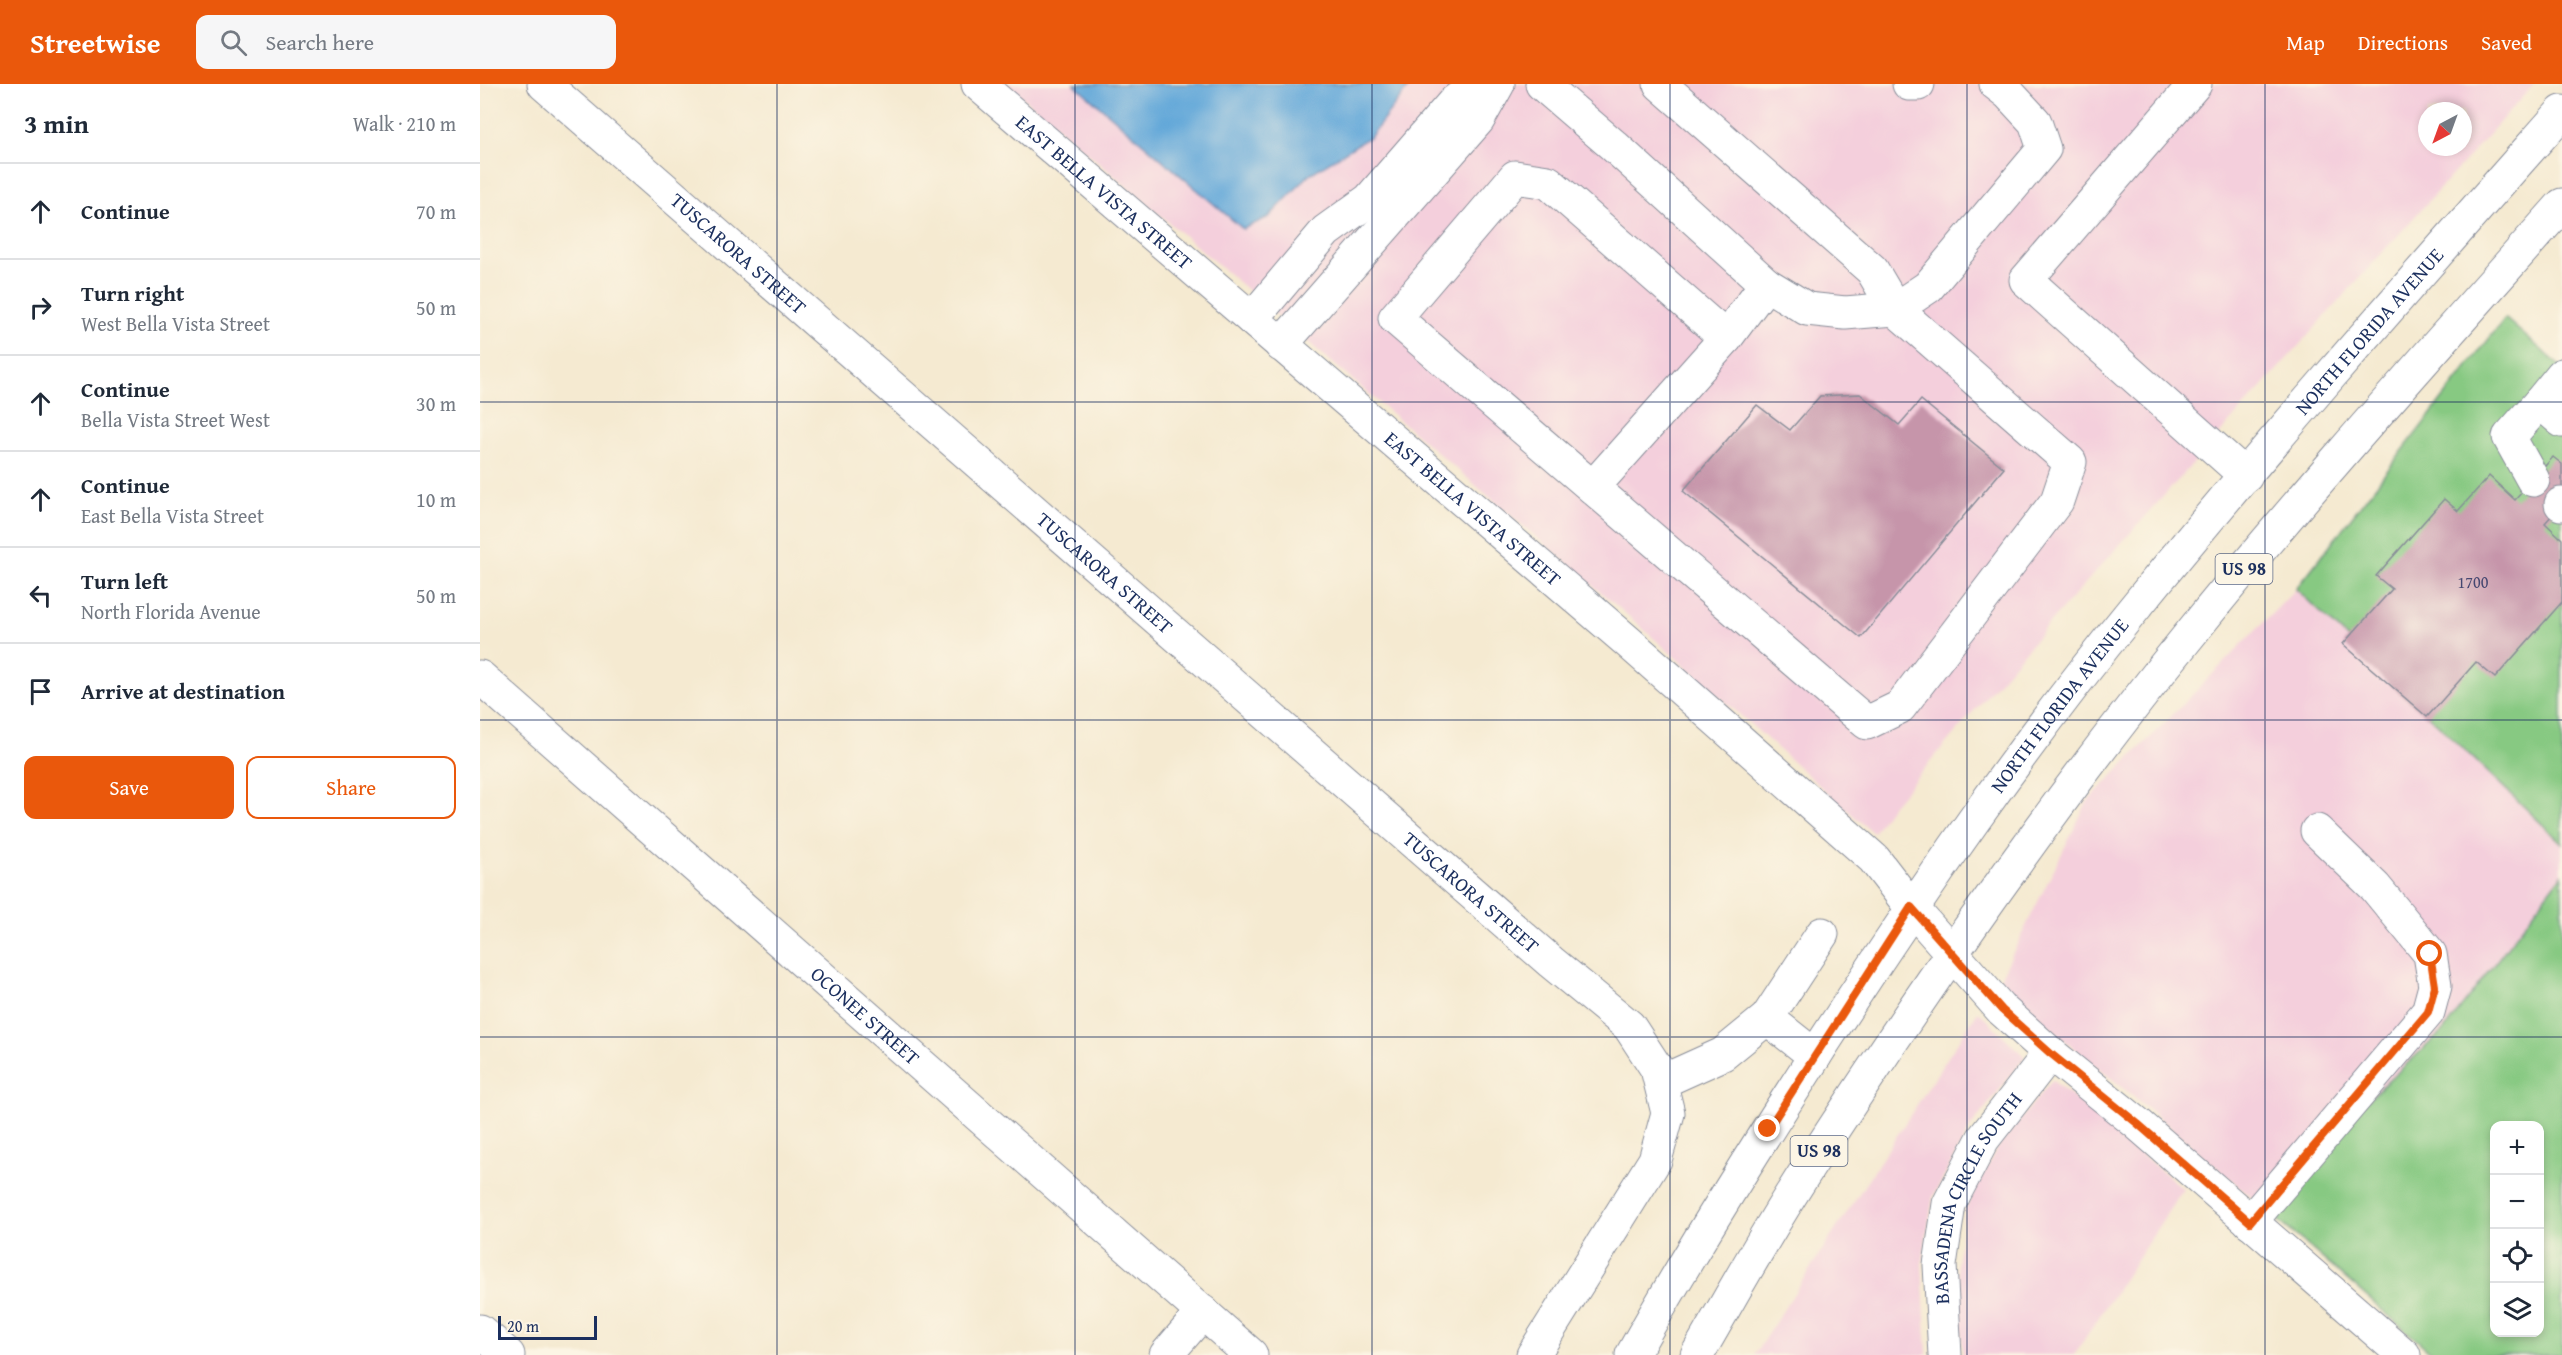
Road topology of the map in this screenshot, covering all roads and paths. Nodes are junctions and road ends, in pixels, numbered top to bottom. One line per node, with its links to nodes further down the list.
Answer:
1 (544, 84): 33 (street, TUSCARORA STREET)
2 (978, 84): 17 (street, EAST BELLA VISTA STREET)
3 (1478, 84): 13 (street)
4 (1498, 84): 14 (street)
5 (1542, 84): 15 (street)
6 (1660, 84): 16 (street)
7 (1909, 84): 8 (street)
8 (1918, 84)
9 (1995, 84): 16 (street)
10 (2194, 84): 22 (street)
11 (2562, 112): 22 (street, NORTH FLORIDA AVENUE / US 98)
12 (2562, 205): 29 (street, US 98)
13 (1343, 219): 14 (street); 17 (street)
14 (1370, 243): 19 (street)
15 (1766, 284): 16 (street); 18 (street)
16 (1895, 309): 24 (street)
17 (1252, 320): 19 (street, EAST BELLA VISTA STREET)
18 (1726, 338): 24 (street); 24 (street)
19 (1281, 345): 27 (street, EAST BELLA VISTA STREET)
20 (2562, 375): 21 (street)
21 (2551, 411): 23 (street)
22 (2246, 476): 27 (street, NORTH FLORIDA AVENUE / US 98)
23 (2533, 480)
24 (1593, 487)
25 (480, 677): 35 (street, OCONEE STREET)
26 (2317, 831): 34 (street)
27 (1911, 907): 29 (street, EAST BELLA VISTA STREET); 32 (street, NORTH FLORIDA AVENUE / US 98)
28 (1822, 934): 30 (street)
29 (1952, 953): 31 (street, EAST BELLA VISTA STREET); 42 (street, US 98)
30 (1767, 1018): 32 (street); 33 (street)
31 (2050, 1053): 34 (street, EAST BELLA VISTA STREET); 43 (street, BASSADENA CIRCLE SOUTH)
32 (1815, 1056): 41 (street, NORTH FLORIDA AVENUE / US 98)
33 (1659, 1076): 40 (street, TUSCARORA STREET)
34 (2250, 1222): 44 (street, EAST BELLA VISTA STREET)
35 (1203, 1312): 38 (street); 39 (street, OCONEE STREET)
36 (480, 1331): 37 (street)
37 (508, 1355)
38 (1166, 1355)
39 (1251, 1355)
40 (1533, 1355)
41 (1632, 1355)
42 (1697, 1355)
43 (1945, 1355)
44 (2404, 1355)

